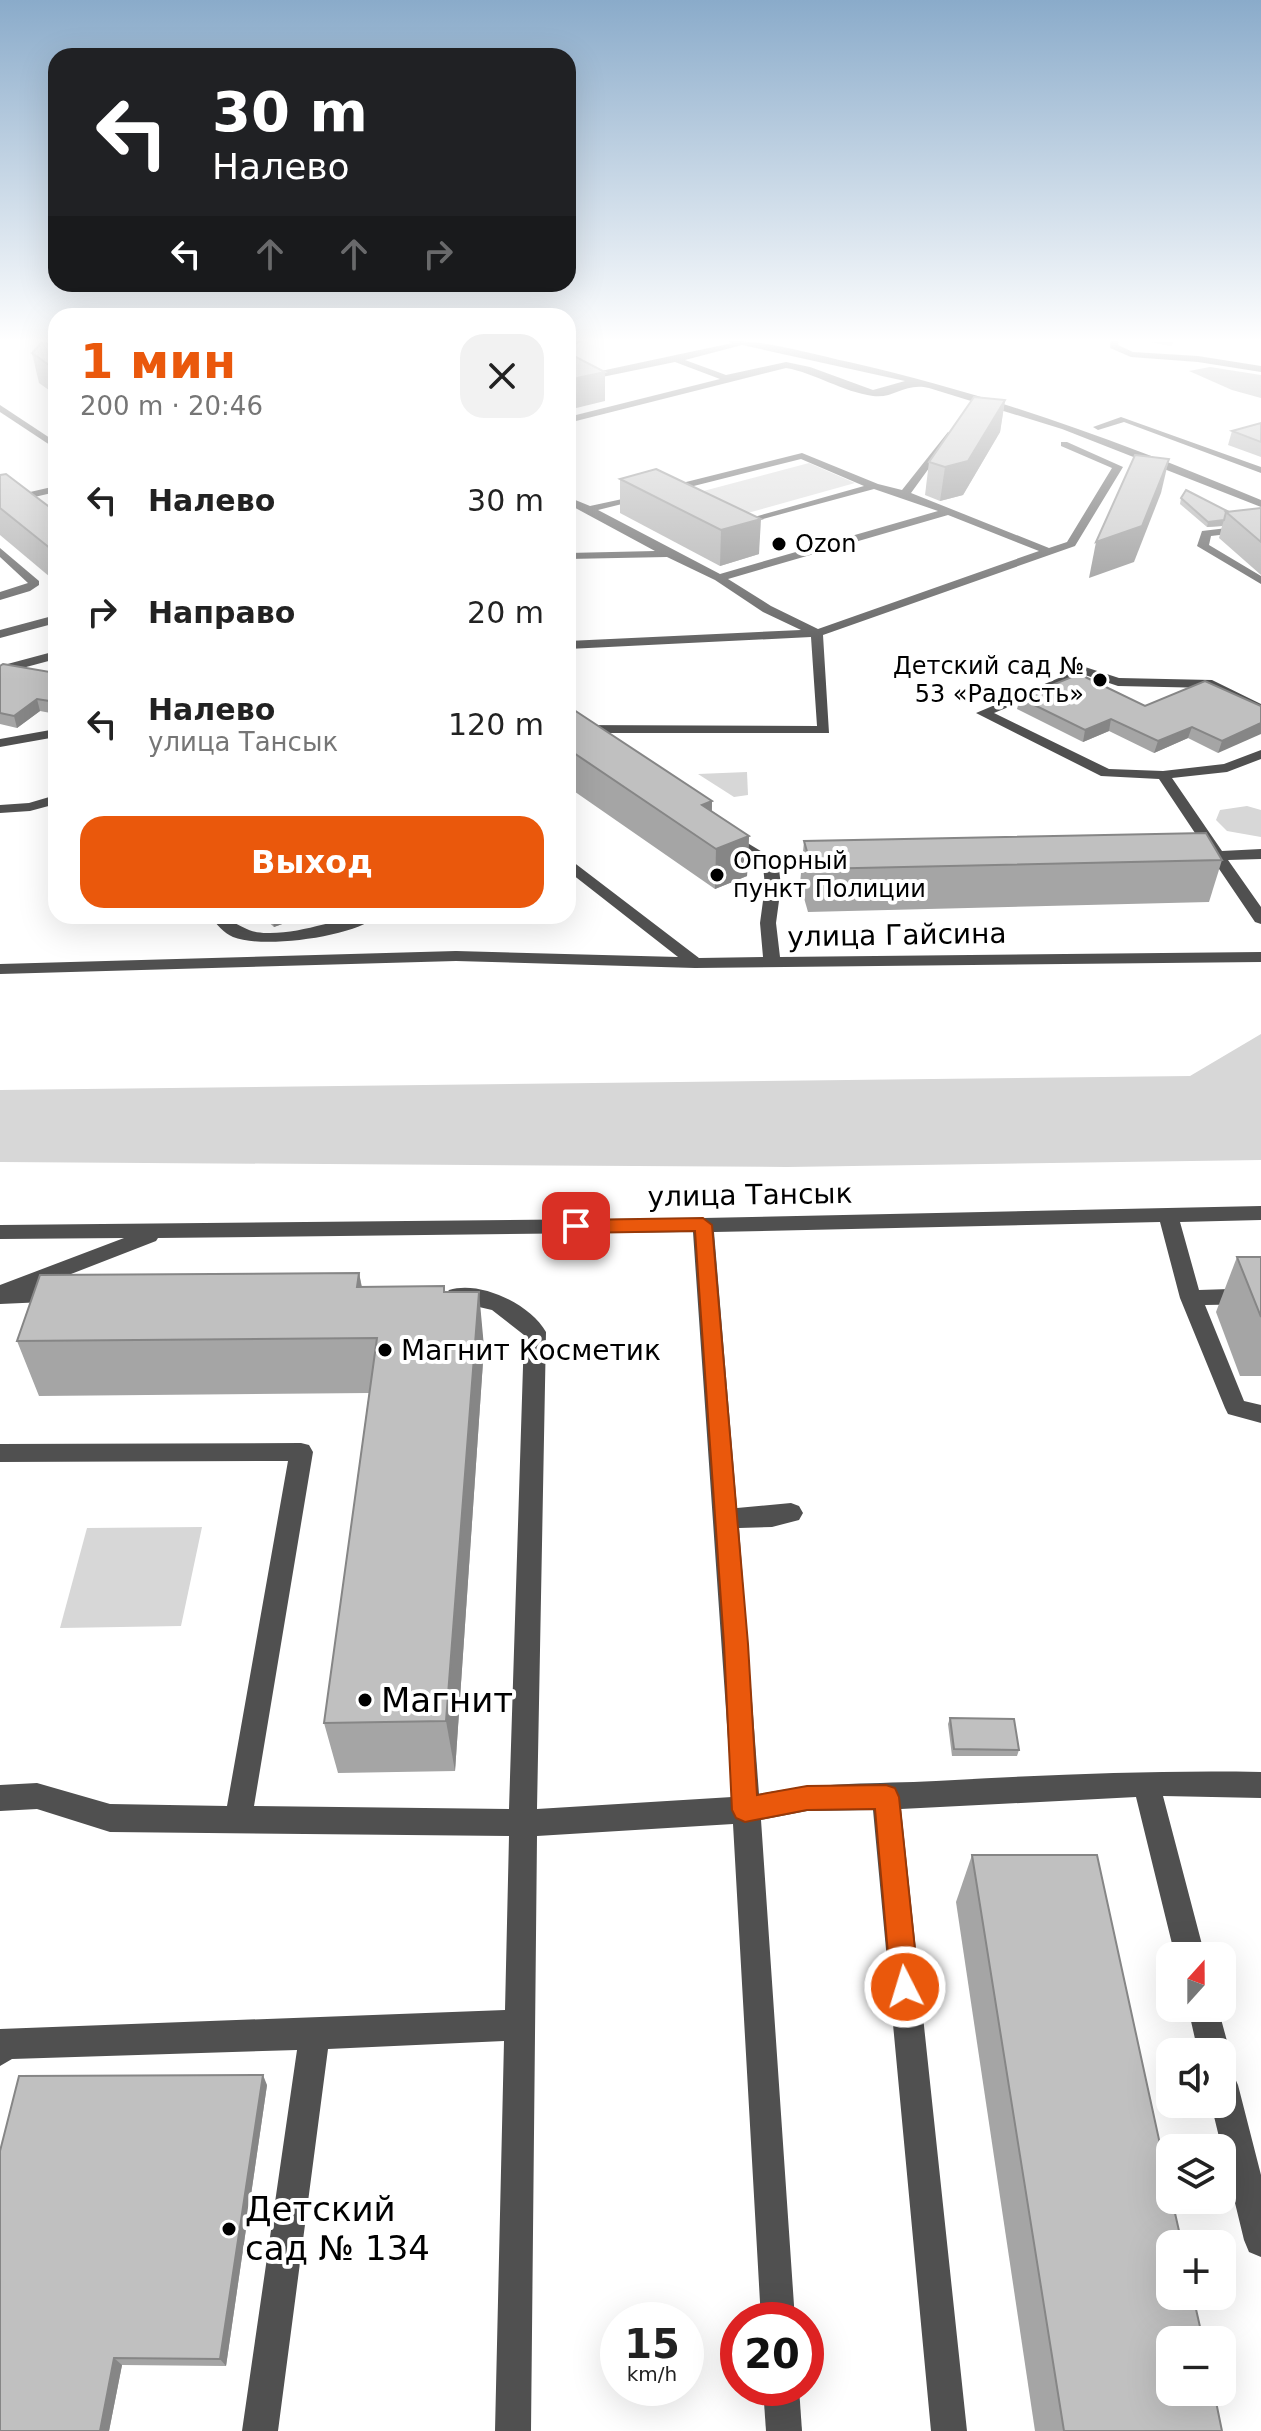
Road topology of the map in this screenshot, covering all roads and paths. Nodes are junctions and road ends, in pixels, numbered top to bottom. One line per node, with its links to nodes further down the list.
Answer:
1 (934, 453): 13 (street)
2 (1086, 453): 7 (street)
3 (1138, 453): 6 (street)
4 (1163, 453): 12 (street)
5 (1217, 453): 8 (street)
6 (1150, 458): 7 (street); 18 (street)
7 (1118, 467): 25 (street)
8 (1261, 470)
9 (874, 486): 10 (street); 13 (street); 22 (street)
10 (666, 490): 14 (street); 20 (street)
11 (48, 491): 15 (street)
12 (1261, 493)
13 (905, 494): 21 (street)
14 (678, 496)
15 (23, 497): 16 (street); 19 (street)
16 (0, 502)
17 (576, 503): 20 (street)
18 (1261, 504)
19 (34, 505)
20 (589, 509): 26 (street)
21 (950, 511): 25 (street); 28 (street)
22 (727, 520)
23 (1261, 527): 29 (street)
24 (0, 551): 30 (street)
25 (1050, 552): 32 (street)
26 (669, 554): 27 (street); 28 (street)
27 (576, 556)
28 (719, 578): 32 (street)
29 (1261, 581)
30 (0, 596)
31 (48, 621): 33 (street)
32 (817, 633): 34 (street); 38 (street)
33 (0, 634)
34 (576, 645)
35 (48, 657): 36 (street)
36 (0, 670)
37 (1261, 709): 44 (street)
38 (576, 730)
39 (48, 734): 41 (street)
40 (576, 736): 42 (street)
41 (0, 743)
42 (593, 748)
43 (1261, 754): 44 (street)
44 (1163, 775): 49 (street)
45 (48, 801): 46 (street)
46 (0, 809)
47 (708, 822): 51 (street)
48 (1261, 854): 49 (street)
49 (1216, 855): 50 (street); 54 (street)
50 (1169, 856)
51 (771, 864): 52 (street); 59 (street)
52 (853, 865)
53 (576, 869): 58 (street)
54 (1261, 919)
55 (226, 924): 56 (street)
56 (346, 924)
57 (1261, 957): 59 (street, улица Гайсина)
58 (695, 963): 59 (street, улица Гайсина); 60 (street, улица Гайсина)
59 (772, 963)
60 (0, 969)
61 (1261, 1213): 62 (street, улица Тансык)
62 (1168, 1215): 63 (street, улица Тансык); 70 (street)
63 (703, 1225): 64 (street, улица Тансык); 74 (street)
64 (161, 1231): 65 (street, улица Тансык); 66 (street)
65 (0, 1232)
66 (0, 1295): 68 (street)
67 (437, 1295): 81 (street)
68 (78, 1296)
69 (1261, 1296): 70 (street)
70 (1191, 1298): 71 (street)
71 (1261, 1414)
72 (0, 1453): 80 (street)
73 (791, 1513): 74 (street)
74 (727, 1518): 79 (street)
75 (1146, 1783): 76 (street); 77 (street); 82 (street)
76 (1261, 1785)
77 (886, 1797): 79 (street); 93 (street)
78 (0, 1798): 80 (street)
79 (745, 1810): 81 (street); 88 (street)
80 (238, 1820): 81 (street)
81 (523, 1823): 83 (street)
82 (1186, 1942)
83 (520, 2024): 84 (street); 91 (street)
84 (315, 2034): 85 (street); 90 (street)
85 (0, 2050)
86 (1230, 2118): 87 (street)
87 (1261, 2240)
88 (777, 2302)
89 (782, 2406): 92 (street)
90 (260, 2431)
91 (513, 2431)
92 (784, 2431)
93 (949, 2431)

